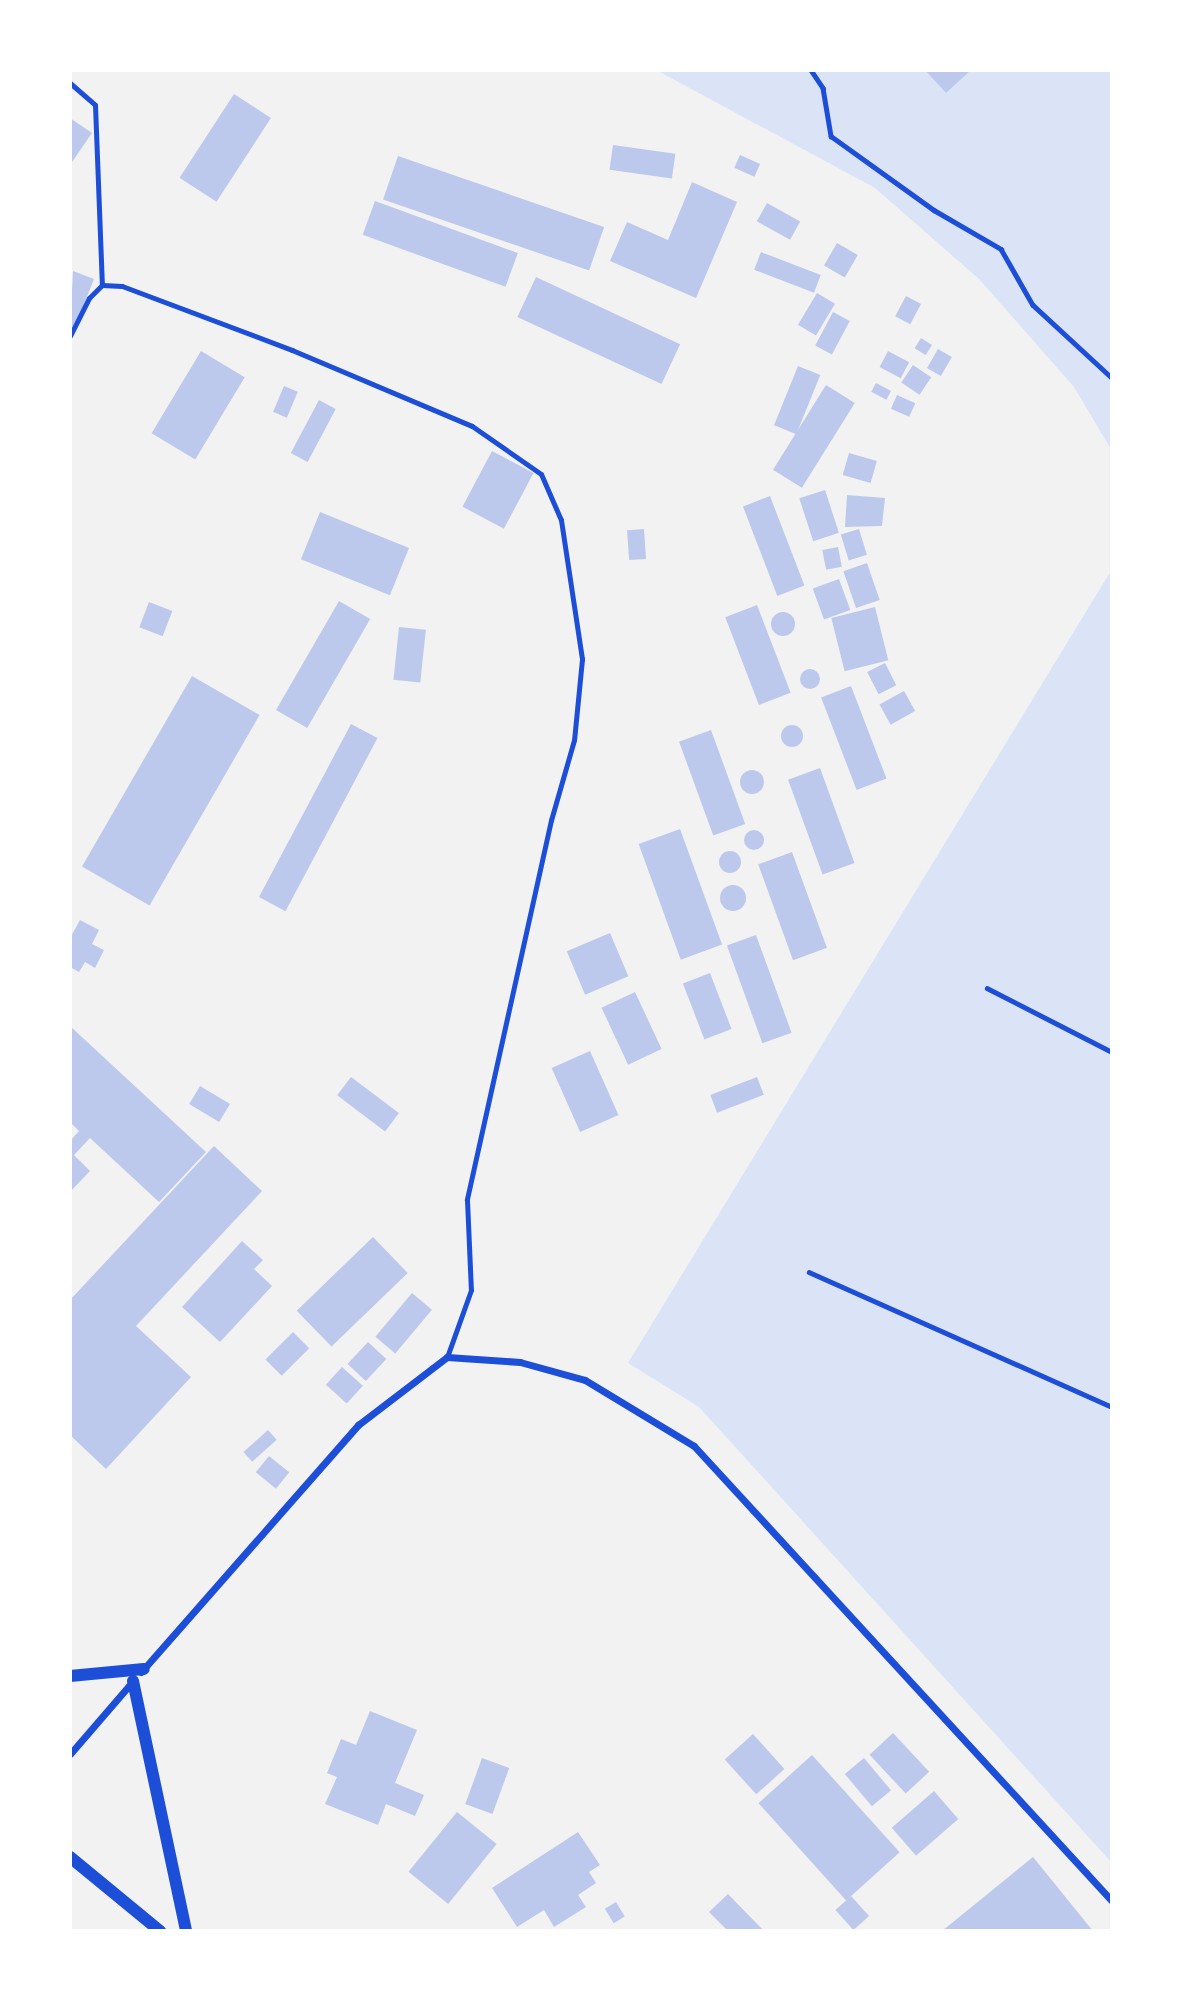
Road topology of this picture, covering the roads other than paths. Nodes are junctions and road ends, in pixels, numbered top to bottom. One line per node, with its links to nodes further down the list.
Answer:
1 (70, 83): 2 (lane)
2 (102, 285): 3 (lane); 4 (lane)
3 (70, 336)
4 (447, 1357): 5 (street); 10 (street)
5 (144, 1669): 6 (street); 7 (street)
6 (70, 1676)
7 (133, 1681): 8 (street); 12 (street)
8 (70, 1754)
9 (70, 1857): 11 (street)
10 (1112, 1900)
11 (160, 1931)
12 (186, 1931)

